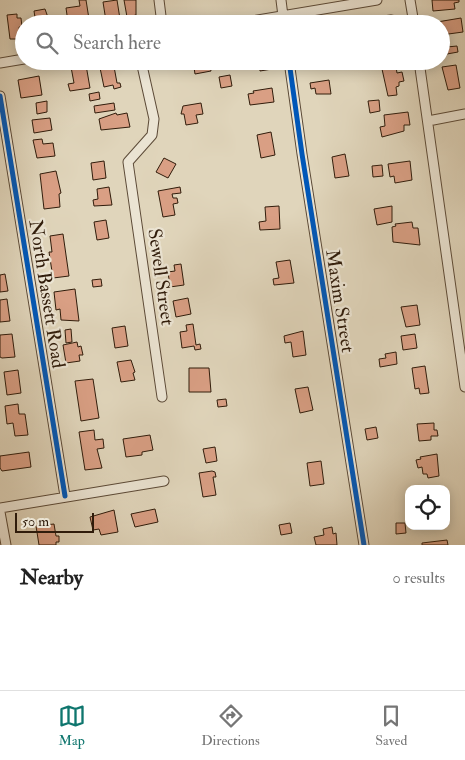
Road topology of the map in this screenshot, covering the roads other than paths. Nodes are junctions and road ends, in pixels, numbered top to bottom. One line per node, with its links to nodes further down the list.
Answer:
1 (158, 0): 5 (street)
2 (281, 0): 6 (street)
3 (377, 0): 7 (street)
4 (410, 0): 8 (street)
5 (160, 15)
6 (283, 15)
7 (304, 15)
8 (412, 15)
9 (15, 60): 10 (street)
10 (0, 63)
11 (143, 70): 18 (street, Sewell Street)
12 (290, 70): 24 (street, Maxim Street)
13 (420, 70): 16 (street)
14 (0, 96): 20 (street, North Bassett Road)
15 (465, 114): 16 (street)
16 (428, 121): 17 (street)
17 (465, 387)
18 (162, 397)
19 (164, 481): 20 (street)
20 (65, 496): 21 (street)
21 (0, 508)
22 (0, 512): 23 (street)
23 (6, 545)
24 (364, 545)

